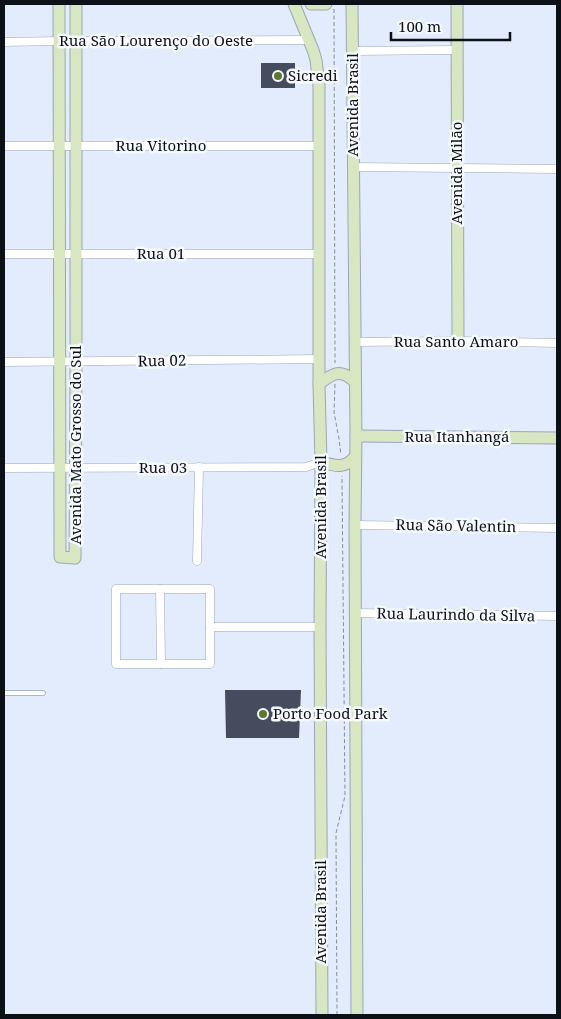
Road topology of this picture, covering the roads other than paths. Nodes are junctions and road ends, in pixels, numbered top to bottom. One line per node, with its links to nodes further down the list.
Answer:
1 (59, 4): 9 (main road, Avenida Mato Grosso do Sul)
2 (76, 4): 10 (main road, Avenida Mato Grosso do Sul)
3 (294, 4): 8 (main road, Avenida Brasil)
4 (311, 4): 5 (main road)
5 (326, 4)
6 (352, 4): 13 (main road, Avenida Brasil)
7 (457, 4): 12 (main road, Avenida Milão)
8 (309, 40): 10 (street, Rua São Lourenço do Oeste); 17 (main road, Avenida Brasil)
9 (59, 41): 10 (street, Rua São Lourenço do Oeste); 11 (street, Rua São Lourenço do Oeste); 15 (main road, Avenida Mato Grosso do Sul)
10 (77, 41): 16 (main road, Avenida Mato Grosso do Sul)
11 (4, 42)
12 (456, 50): 13 (street); 20 (main road, Avenida Milão)
13 (353, 51): 18 (main road, Avenida Brasil)
14 (4, 146): 15 (street, Rua Vitorino)
15 (59, 146): 16 (street, Rua Vitorino); 22 (main road, Avenida Mato Grosso do Sul)
16 (77, 146): 17 (street, Rua Vitorino); 23 (main road, Avenida Mato Grosso do Sul)
17 (318, 146): 24 (main road, Avenida Brasil)
18 (353, 168): 20 (street); 26 (main road, Avenida Brasil)
19 (557, 168): 20 (street)
20 (457, 169): 25 (main road, Avenida Milão)
21 (4, 254): 22 (street, Rua 01)
22 (59, 254): 23 (street, Rua 01); 31 (main road, Avenida Mato Grosso do Sul)
23 (77, 254): 24 (street, Rua 01); 29 (main road, Avenida Mato Grosso do Sul)
24 (319, 254): 28 (main road, Avenida Brasil)
25 (458, 341): 26 (street, Rua Santo Amaro); 27 (street, Rua Santo Amaro)
26 (354, 342): 32 (main road, Avenida Brasil)
27 (557, 343)
28 (320, 359): 29 (street, Rua 02); 33 (main road, Avenida Brasil)
29 (76, 361): 31 (street, Rua 02); 40 (main road, Avenida Mato Grosso do Sul)
30 (4, 362): 31 (street, Rua 02)
31 (60, 362): 39 (main road, Avenida Mato Grosso do Sul)
32 (355, 382): 33 (main road); 34 (main road, Avenida Brasil)
33 (319, 384): 37 (main road, Avenida Brasil)
34 (356, 436): 35 (main road, Rua Itanhangá); 36 (main road, Avenida Brasil)
35 (557, 438)
36 (355, 456): 37 (main road); 42 (main road, Avenida Brasil)
37 (321, 462): 41 (street, Rua 03); 49 (main road, Avenida Brasil)
38 (4, 468): 39 (street, Rua 03)
39 (60, 468): 40 (street, Rua 03); 40 (main road, Avenida Mato Grosso do Sul)
40 (76, 468): 41 (street, Rua 03)
41 (199, 468): 44 (street)
42 (355, 525): 43 (street, Rua São Valentin); 46 (main road, Avenida Brasil)
43 (557, 528)
44 (197, 561)
45 (160, 589): 48 (street); 50 (street); 50 (street)
46 (355, 613): 47 (street, Rua Laurindo da Silva); 54 (main road, Avenida Brasil)
47 (557, 616)
48 (210, 627): 49 (street); 50 (street)
49 (320, 627): 53 (main road, Avenida Brasil)
50 (161, 664)
51 (4, 693): 52 (lane)
52 (43, 693)
53 (322, 1015)
54 (357, 1015)

